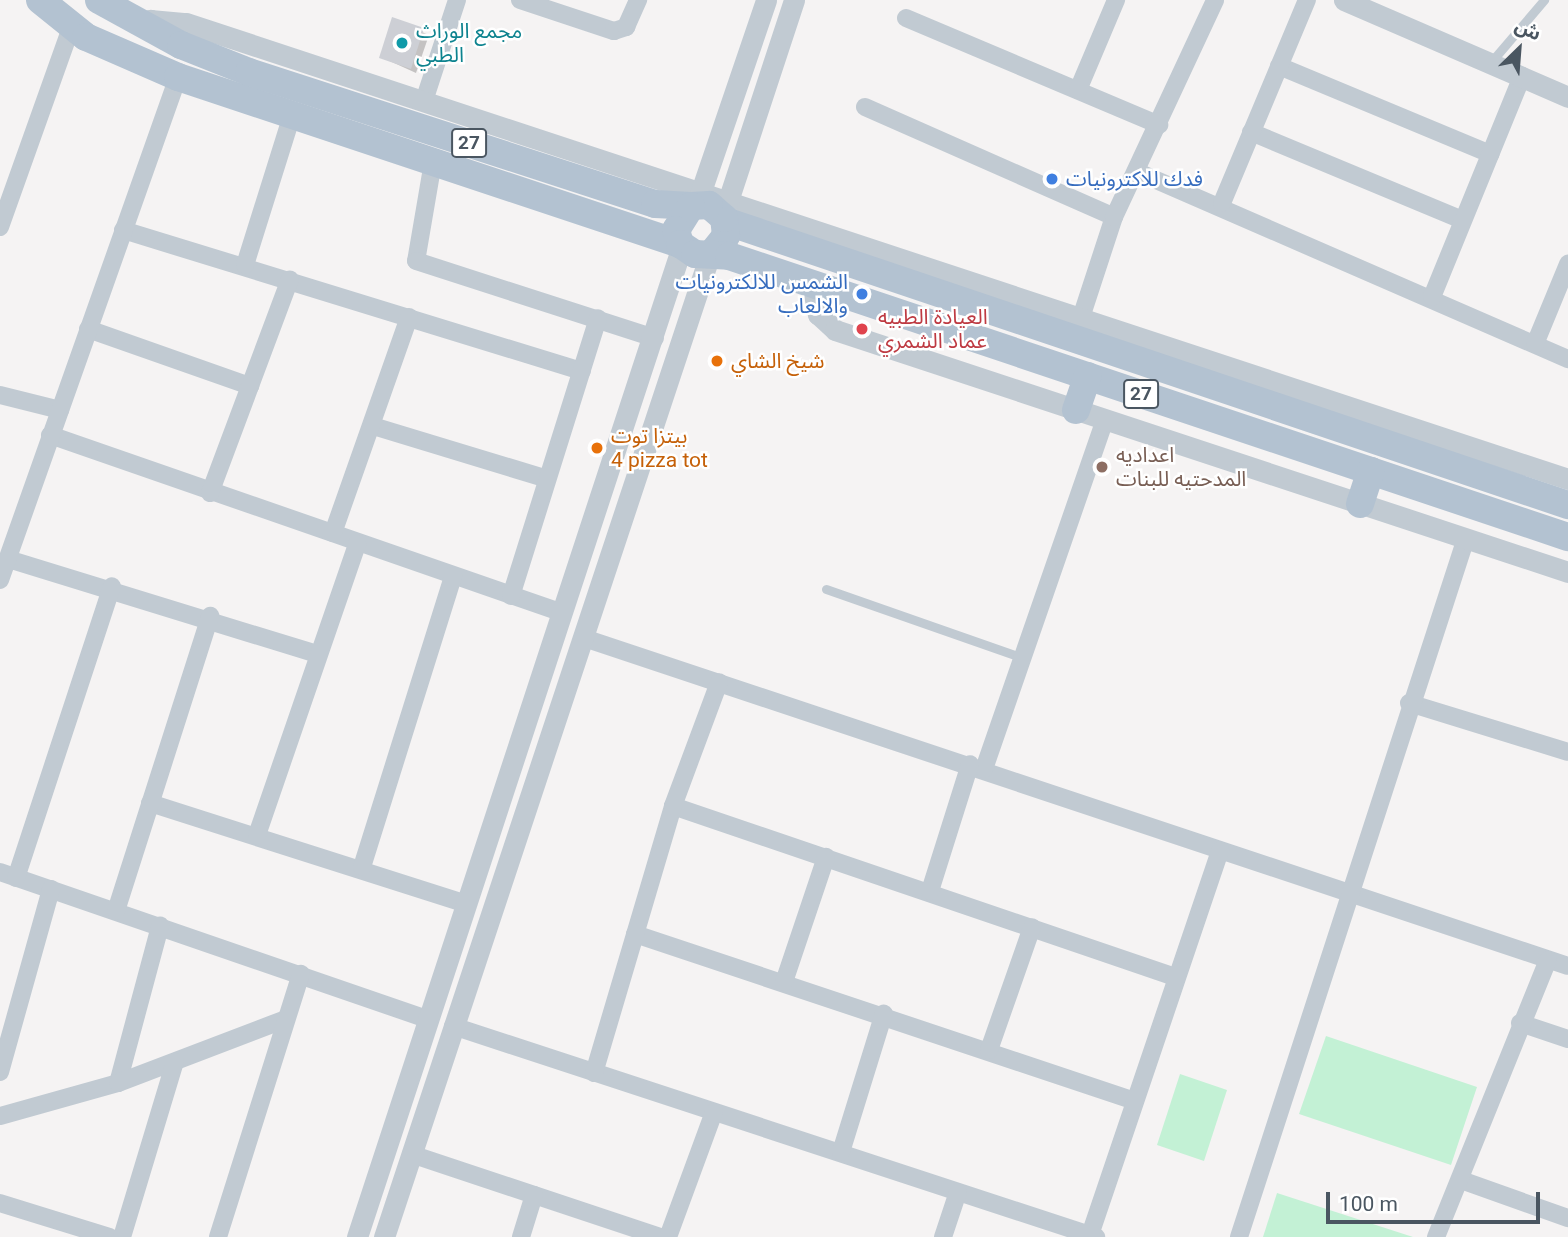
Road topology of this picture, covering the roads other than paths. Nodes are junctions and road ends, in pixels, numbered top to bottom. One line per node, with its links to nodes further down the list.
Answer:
1 (40, 0): 15 (main road, 27)
2 (100, 0): 13 (main road, 27)
3 (457, 0): 25 (street)
4 (520, 0): 5 (street)
5 (638, 0)
6 (766, 0): 33 (street)
7 (794, 0): 35 (street)
8 (1116, 0): 23 (street)
9 (1214, 0): 28 (street)
10 (1307, 0): 19 (street)
11 (1344, 0): 17 (street)
12 (1544, 0): 17 (lane)
13 (140, 18): 16 (main road); 18 (main road); 22 (main road, 27)
14 (906, 18): 23 (street)
15 (72, 25): 16 (main road, 27); 38 (street)
16 (118, 53): 18 (main road, 27)
17 (1491, 62): 20 (street)
18 (148, 65): 21 (main road, 27)
19 (1279, 66): 29 (street); 30 (street)
20 (1522, 76): 24 (street); 30 (street)
21 (178, 77): 27 (main road, 27); 39 (street)
22 (334, 85): 25 (street); 33 (main road, 27)
23 (1078, 90): 28 (street)
24 (1568, 97)
25 (424, 101): 33 (street)
26 (865, 107): 36 (street)
27 (292, 115): 31 (main road, 27); 43 (street)
28 (1159, 125): 32 (street)
29 (1251, 132): 34 (street); 37 (street)
30 (1490, 154): 37 (street)
31 (433, 162): 40 (main road, 27); 48 (street)
32 (1140, 173): 34 (street); 36 (street)
33 (696, 201): 35 (main road, 27); 40 (main road)
34 (1222, 203): 46 (street)
35 (725, 213): 41 (main road); 49 (main road, 27)
36 (1114, 218): 49 (street)
37 (1460, 219): 46 (street)
38 (0, 227)
39 (123, 230): 43 (street); 50 (street)
40 (681, 245): 41 (main road, 27); 51 (street)
41 (711, 253): 45 (main road, 27); 59 (street)
42 (1568, 264): 52 (street)
43 (245, 265): 44 (street)
44 (290, 279): 47 (street); 56 (street)
45 (812, 284): 55 (main road, 27); 62 (street)
46 (1432, 297): 52 (street)
47 (409, 317): 54 (street); 65 (street)
48 (597, 318): 51 (street); 54 (street)
49 (1078, 329): 60 (main road, 27); 68 (street)
50 (88, 330): 56 (street); 61 (street)
51 (655, 338): 58 (street)
52 (1535, 344): 53 (street)
53 (1568, 359)
54 (582, 371): 71 (street)
55 (1088, 376): 62 (main road); 66 (main road, 27)
56 (250, 386): 73 (street)
57 (0, 395): 61 (street)
58 (636, 395): 59 (street); 87 (street)
59 (658, 403): 89 (street)
60 (1267, 404): 63 (main road, 27); 66 (main road)
61 (60, 410): 67 (street)
62 (1076, 410): 64 (street)
63 (1301, 415): 68 (main road, 27); 69 (main road)
64 (1105, 420): 74 (street); 91 (street)
65 (373, 426): 71 (street); 76 (street)
66 (1250, 430): 69 (main road, 27)
67 (50, 435): 73 (street); 80 (street)
68 (1395, 435): 72 (street); 75 (main road, 27)
69 (1285, 442): 70 (main road, 27)
70 (1371, 471): 74 (main road); 77 (main road, 27)
71 (547, 479): 86 (street)
72 (1568, 479)
73 (210, 493): 76 (street)
74 (1360, 504): 78 (street)
75 (1568, 505)
76 (332, 533): 79 (street)
77 (1568, 537)
78 (1466, 538): 81 (street); 93 (street)
79 (357, 544): 82 (street); 90 (street)
80 (8, 559): 83 (street); 84 (street)
81 (1568, 572)
82 (453, 576): 86 (street); 105 (street)
83 (0, 580)
84 (112, 586): 88 (street); 106 (street)
85 (826, 589): 91 (lane)
86 (511, 596): 87 (street)
87 (563, 613): 94 (street)
88 (210, 616): 90 (street); 98 (street)
89 (584, 638): 92 (street); 96 (street)
90 (317, 653): 102 (street)
91 (1023, 658): 97 (street)
92 (719, 682): 97 (street); 100 (street)
93 (1409, 703): 95 (street); 109 (street)
94 (516, 752): 96 (street); 99 (street)
95 (1568, 752)
96 (544, 761): 101 (street)
97 (977, 766): 103 (street); 108 (street)
98 (150, 803): 102 (street); 111 (street)
99 (500, 803): 101 (street); 110 (street)
100 (673, 806): 104 (street); 114 (street)
101 (528, 811): 125 (street)
102 (257, 835): 105 (street)
103 (1220, 850): 109 (street); 118 (street)
104 (826, 857): 108 (street); 119 (street)
105 (362, 867): 110 (street)
106 (8, 875): 107 (street)
107 (51, 890): 111 (street); 123 (street)
108 (930, 891): 113 (street)
109 (1349, 894): 115 (street); 152 (street)
110 (466, 904): 122 (street)
111 (116, 911): 112 (street)
112 (160, 926): 117 (street); 131 (street)
113 (1032, 926): 118 (street); 127 (street)
114 (635, 934): 119 (street); 130 (street)
115 (1548, 960): 116 (street); 124 (street)
116 (1568, 966)
117 (301, 974): 121 (street); 122 (street)
118 (1175, 977): 132 (street)
119 (784, 982): 120 (street)
120 (884, 1013): 127 (street); 135 (street)
121 (286, 1019): 128 (street); 145 (street)
122 (428, 1019): 146 (street)
123 (7, 1021): 129 (street)
124 (1520, 1023): 126 (street); 137 (street)
125 (453, 1026): 130 (street); 136 (street)
126 (1568, 1039)
127 (989, 1050): 132 (street)
128 (176, 1062): 131 (street); 144 (street)
129 (0, 1072)
130 (594, 1073): 133 (street)
131 (118, 1083): 134 (street)
132 (1135, 1101): 142 (street)
133 (714, 1112): 135 (street); 150 (street)
134 (0, 1116)
135 (841, 1152): 138 (street)
136 (411, 1154): 139 (street); 147 (street)
137 (1461, 1180): 141 (street); 153 (street)
138 (958, 1192): 142 (street); 151 (street)
139 (534, 1195): 148 (street); 149 (street)
140 (0, 1203): 143 (street)
141 (1568, 1218)
142 (1093, 1236)
143 (110, 1237)
144 (122, 1237)
145 (218, 1237)
146 (357, 1237)
147 (384, 1237)
148 (521, 1237)
149 (660, 1237)
150 (668, 1237)
151 (943, 1237)
152 (1238, 1237)
153 (1436, 1237)

